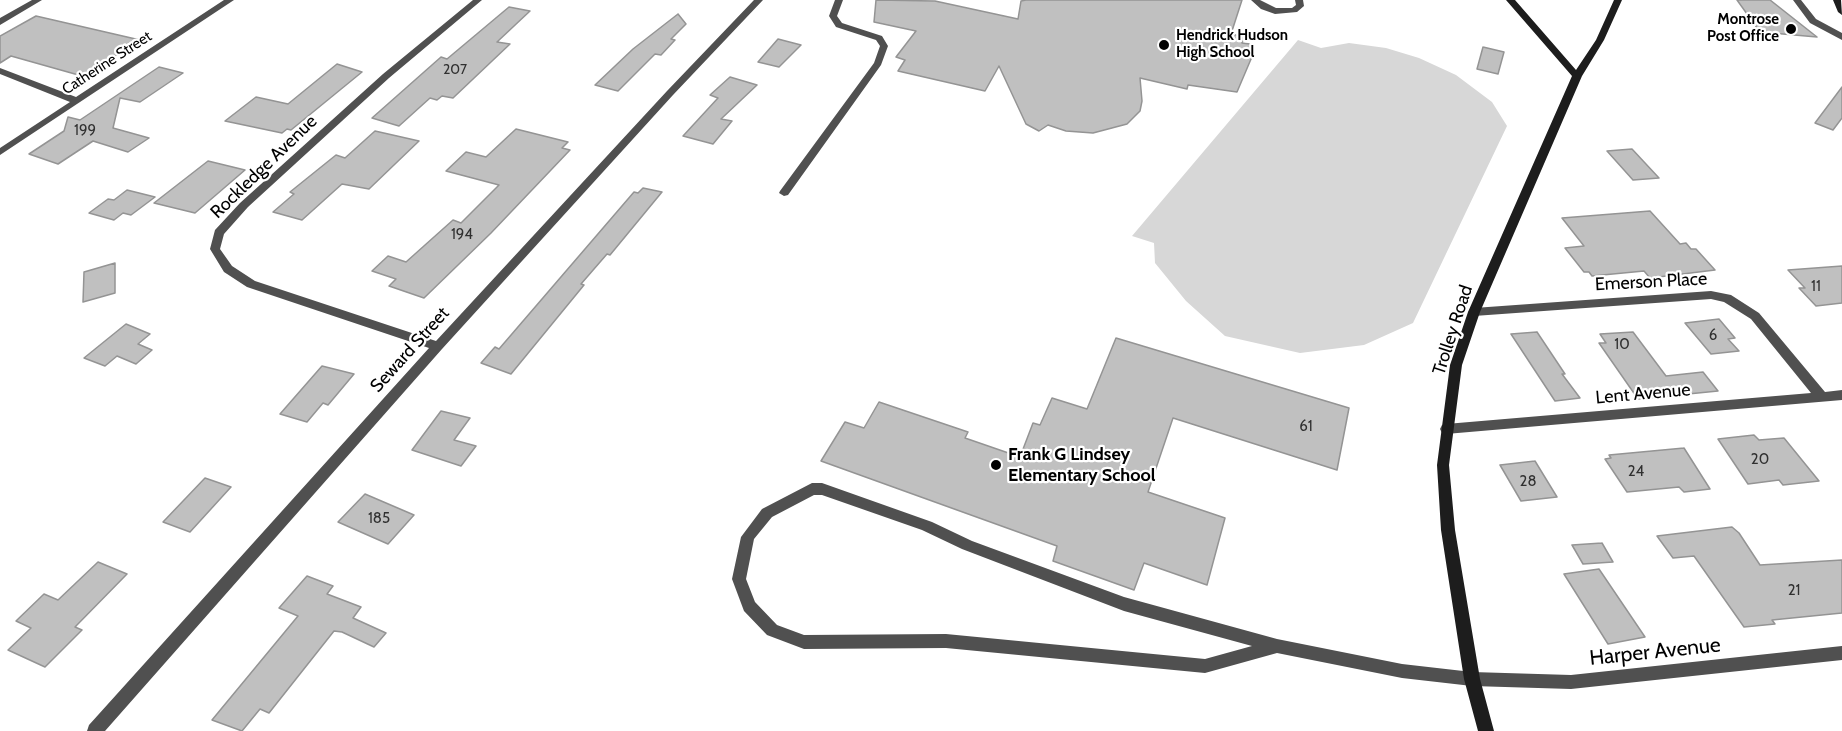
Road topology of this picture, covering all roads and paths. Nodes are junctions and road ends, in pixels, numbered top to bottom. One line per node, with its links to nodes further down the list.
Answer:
1 (38, 0): 13 (street)
2 (230, 0): 17 (street, Catherine Street)
3 (478, 0): 21 (street, Rockledge Avenue)
4 (759, 0): 21 (street, Seward Street)
5 (839, 0): 19 (street)
6 (1255, 0): 7 (street)
7 (1299, 0)
8 (1510, 0): 16 (street)
9 (1618, 0): 16 (street, Trolley Road)
10 (1797, 0): 14 (street)
11 (1837, 0): 12 (street)
12 (1842, 12)
13 (0, 22)
14 (1842, 37)
15 (0, 71): 17 (street)
16 (1577, 76): 20 (street, Trolley Road)
17 (77, 101): 18 (street, Catherine Street)
18 (0, 152)
19 (784, 193)
20 (1474, 312): 23 (street, Emerson Place); 24 (street, Trolley Road)
21 (438, 346): 28 (street, Seward Street)
22 (1842, 395): 23 (street, Lent Avenue)
23 (1821, 397): 24 (street, Lent Avenue)
24 (1446, 429): 27 (street, Trolley Road)
25 (1277, 646): 25 (street, Harper Avenue); 27 (street, Harper Avenue)
26 (1842, 653): 27 (street, Harper Avenue)
27 (1472, 680): 29 (street, Trolley Road)
28 (95, 731)
29 (1486, 731)

